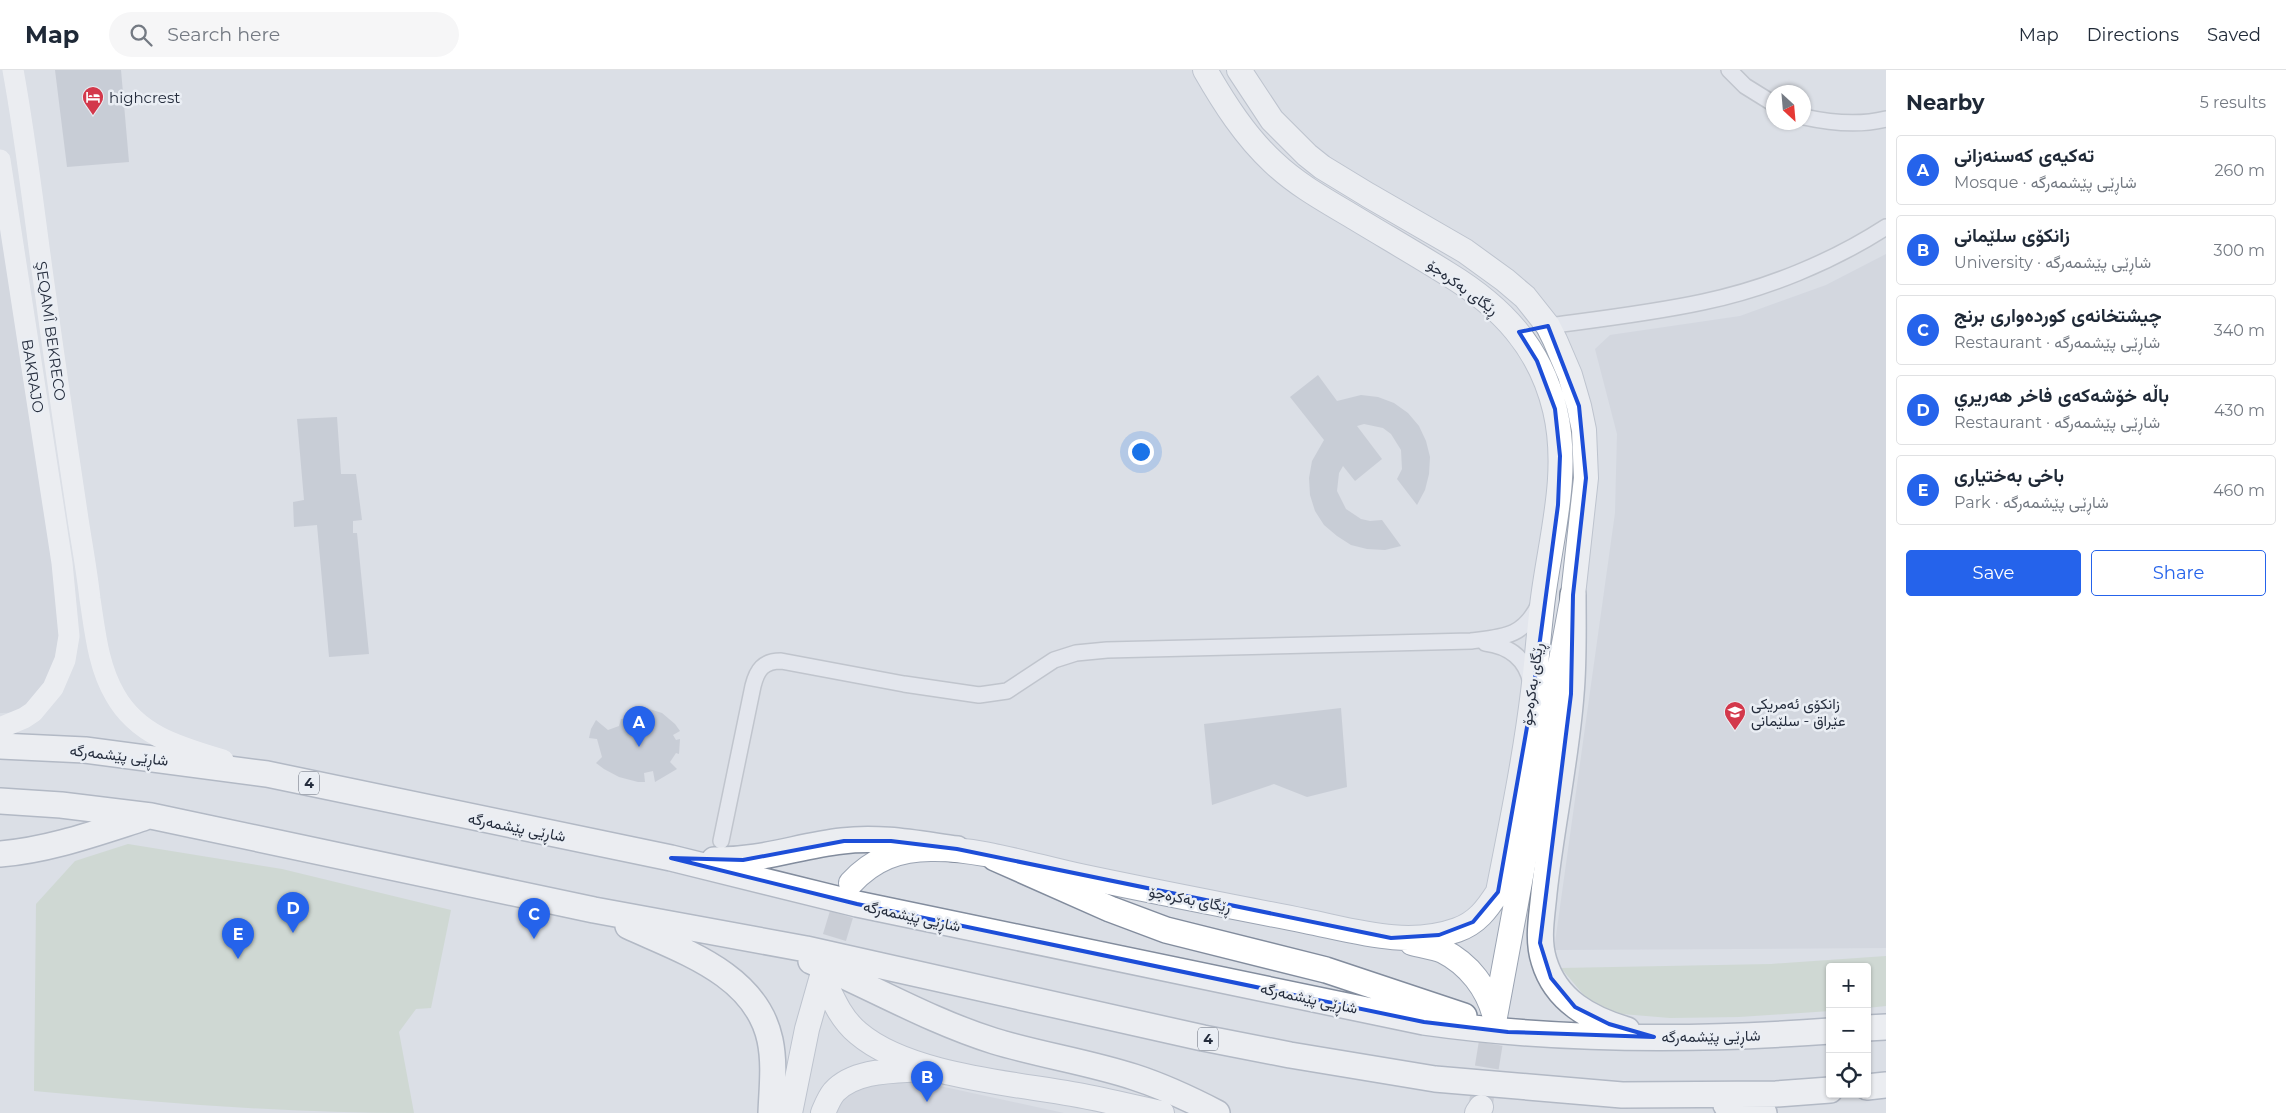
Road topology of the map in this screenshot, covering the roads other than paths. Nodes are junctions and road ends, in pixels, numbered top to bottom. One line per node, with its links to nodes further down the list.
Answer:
1 (13, 70): 12 (main road, ŞEQAMÎ BEKRECO)
2 (1205, 70): 11 (main road, ڕێگای بەکرەجۆ)
3 (1239, 70): 10 (main road, ڕێگای بەکرەجۆ)
4 (1729, 70): 5 (street)
5 (1766, 99)
6 (1811, 118): 7 (street)
7 (1886, 119)
8 (0, 160): 13 (main road, BAKRAJO)
9 (1886, 227): 10 (street)
10 (1548, 326): 11 (main road); 14 (main road, ڕێگای بەکرەجۆ)
11 (1519, 332): 15 (main road, ڕێگای بەکرەجۆ)
12 (89, 592): 13 (main road); 20 (main road, ŞEQAMÎ BEKRECO)
13 (65, 593): 18 (main road, BAKRAJO)
14 (1573, 595): 30 (main road, ڕێگای بەکرەجۆ); 36 (highway)
15 (1543, 596): 16 (street); 17 (main road, ڕێگای بەکرەجۆ)
16 (1471, 641): 17 (street); 23 (street)
17 (1533, 694): 30 (main road, ڕێگای بەکرەجۆ)
18 (0, 728)
19 (0, 746): 20 (highway, شاڕێی پێشمەرگە / 4)
20 (267, 774): 26 (highway, شاڕێی پێشمەرگە / 4)
21 (0, 801): 22 (highway, 4)
22 (151, 816): 25 (highway); 29 (highway, 4)
23 (721, 841)
24 (957, 849): 26 (highway); 27 (main road, ڕێگای بەکرەجۆ); 28 (main road, ڕێگای بەکرەجۆ)
25 (0, 854)
26 (671, 858): 35 (highway, شاڕێی پێشمەرگە / 4)
27 (995, 858): 30 (main road, ڕێگای بەکرەجۆ); 35 (highway)
28 (851, 883)
29 (594, 910): 31 (highway, 4); 42 (highway)
30 (1391, 938)
31 (769, 944): 41 (highway, 4); 46 (highway)
32 (1886, 1026): 33 (highway)
33 (1871, 1028)
34 (1826, 1031): 36 (highway, شاڕێی پێشمەرگە / 4)
35 (1569, 1036): 36 (highway, شاڕێی پێشمەرگە / 4)
36 (1654, 1037)
37 (936, 1068): 43 (main road); 44 (main road); 45 (main road)
38 (1886, 1085): 39 (highway)
39 (1871, 1087)
40 (1826, 1090): 41 (highway, 4)
41 (1682, 1096): 47 (highway)
42 (772, 1113)
43 (790, 1113)
44 (823, 1113)
45 (1162, 1113)
46 (1217, 1113)
47 (1764, 1113)

